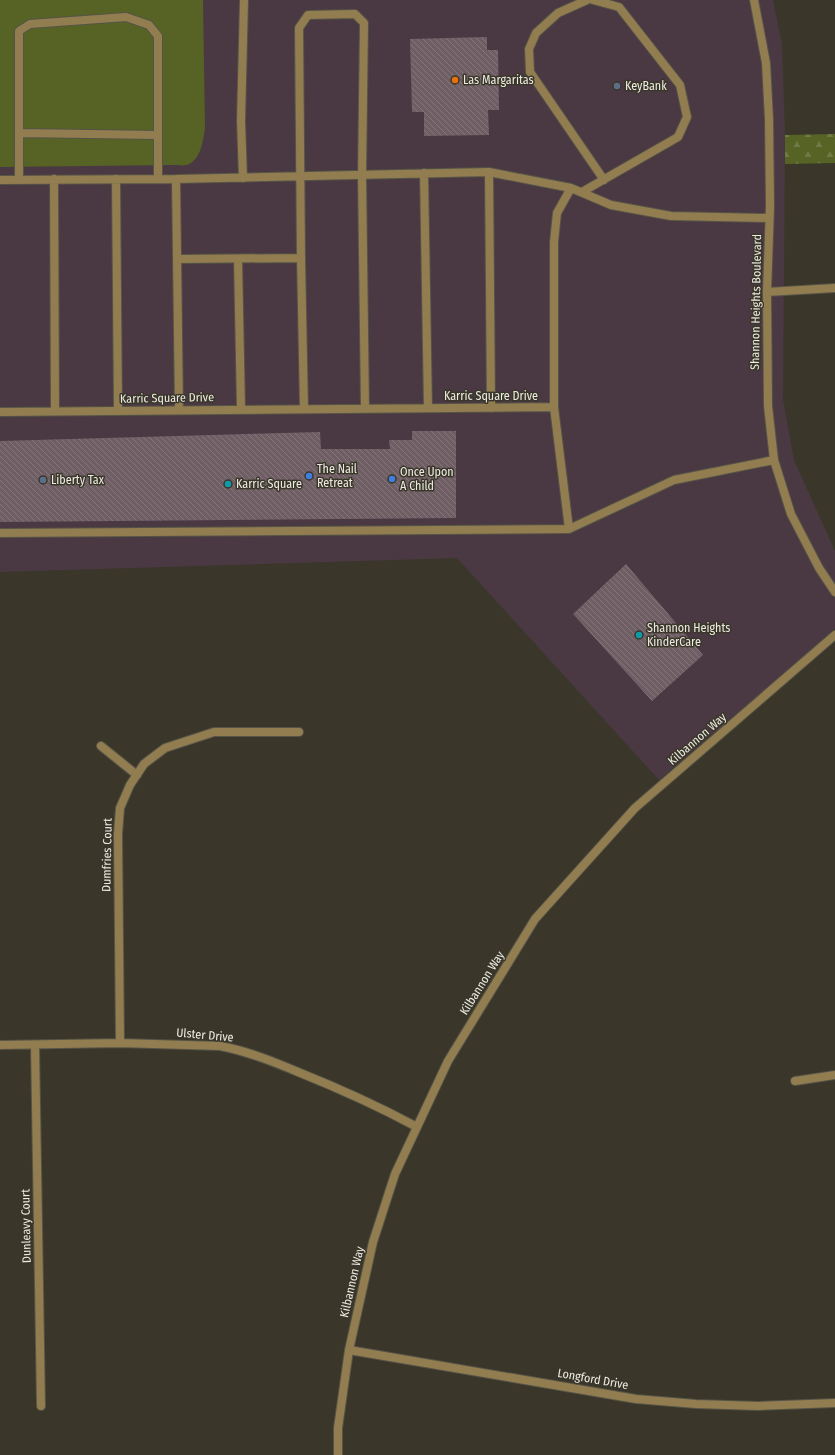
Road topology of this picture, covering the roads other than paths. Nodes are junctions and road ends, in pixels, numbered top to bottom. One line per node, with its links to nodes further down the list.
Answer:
1 (244, 0): 11 (street)
2 (587, 0): 18 (street)
3 (593, 0): 18 (street)
4 (754, 0): 21 (street, Shannon Heights Boulevard)
5 (19, 133): 6 (street); 6 (street); 17 (street)
6 (158, 135): 14 (street)
7 (489, 172): 8 (street); 19 (street); 29 (street)
8 (424, 173): 9 (street); 28 (street)
9 (362, 175): 10 (street); 10 (street); 32 (street)
10 (299, 176): 11 (street); 22 (street)
11 (243, 178): 15 (street)
12 (54, 179): 13 (street); 17 (street); 35 (street)
13 (116, 179): 14 (street); 33 (street)
14 (158, 179): 15 (street)
15 (176, 179): 23 (street)
16 (0, 180): 17 (street)
17 (20, 180)
18 (604, 180): 20 (street)
19 (570, 188): 20 (street); 27 (street, Karric Square Drive)
20 (582, 192): 21 (street)
21 (769, 218): 26 (street, Shannon Heights Boulevard)
22 (301, 258): 24 (street); 31 (street)
23 (178, 259): 24 (street); 34 (street)
24 (238, 259): 30 (street)
25 (835, 288): 26 (street)
26 (767, 292): 37 (street, Shannon Heights Boulevard)
27 (554, 407): 29 (street, Karric Square Drive); 38 (street)
28 (428, 408): 29 (street, Karric Square Drive); 32 (street, Karric Square Drive)
29 (491, 408)
30 (241, 409): 31 (street, Karric Square Drive); 34 (street, Karric Square Drive)
31 (304, 409): 32 (street, Karric Square Drive)
32 (365, 409)
33 (118, 410): 34 (street, Karric Square Drive); 35 (street, Karric Square Drive)
34 (179, 410)
35 (55, 411): 36 (street, Karric Square Drive)
36 (0, 412)
37 (774, 460): 38 (street); 40 (street, Shannon Heights Boulevard)
38 (569, 529): 39 (street)
39 (0, 533)
40 (835, 592)
41 (835, 634): 50 (street, Kilbannon Way)
42 (299, 732): 44 (street, Dumfries Court)
43 (101, 746): 44 (street)
44 (137, 775): 45 (street, Dumfries Court)
45 (120, 1043): 47 (street, Ulster Drive); 50 (street, Ulster Drive)
46 (0, 1045): 47 (street, Ulster Drive)
47 (35, 1045): 53 (street, Dunleavy Court)
48 (835, 1075): 49 (street)
49 (795, 1081)
50 (417, 1126): 51 (street, Kilbannon Way)
51 (348, 1350): 52 (street, Longford Drive); 54 (street, Kilbannon Way)
52 (835, 1403)
53 (41, 1406)
54 (338, 1455)

